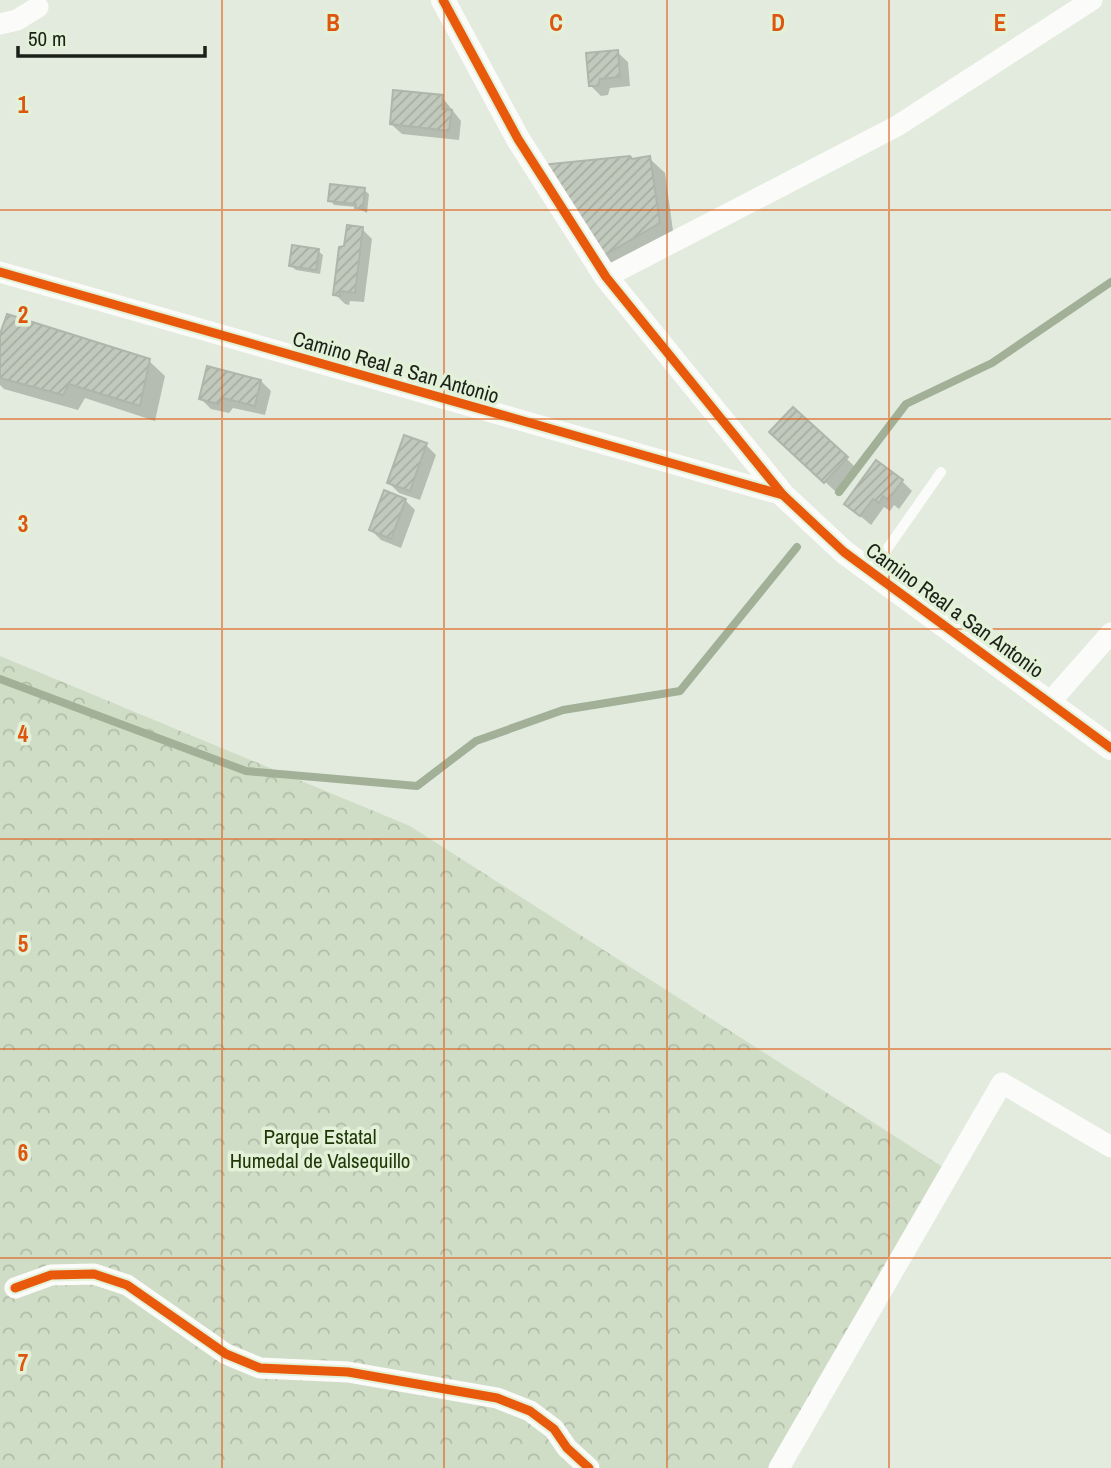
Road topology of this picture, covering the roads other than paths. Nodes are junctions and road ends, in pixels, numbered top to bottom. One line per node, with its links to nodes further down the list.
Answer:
1 (443, 0): 6 (street, Camino Real a San Antonio)
2 (1092, 0): 6 (street)
3 (38, 7): 4 (street)
4 (0, 24)
5 (0, 272): 8 (street, Camino Real a San Antonio)
6 (606, 277): 8 (street, Camino Real a San Antonio)
7 (941, 472): 9 (lane)
8 (783, 495): 9 (street, Camino Real a San Antonio)
9 (871, 572): 11 (street, Camino Real a San Antonio)
10 (1111, 634): 11 (street)
11 (1051, 701): 12 (street, Camino Real a San Antonio)
12 (1111, 748)
13 (1111, 1147): 16 (street)
14 (15, 1288): 15 (street)
15 (589, 1468)
16 (779, 1468)

